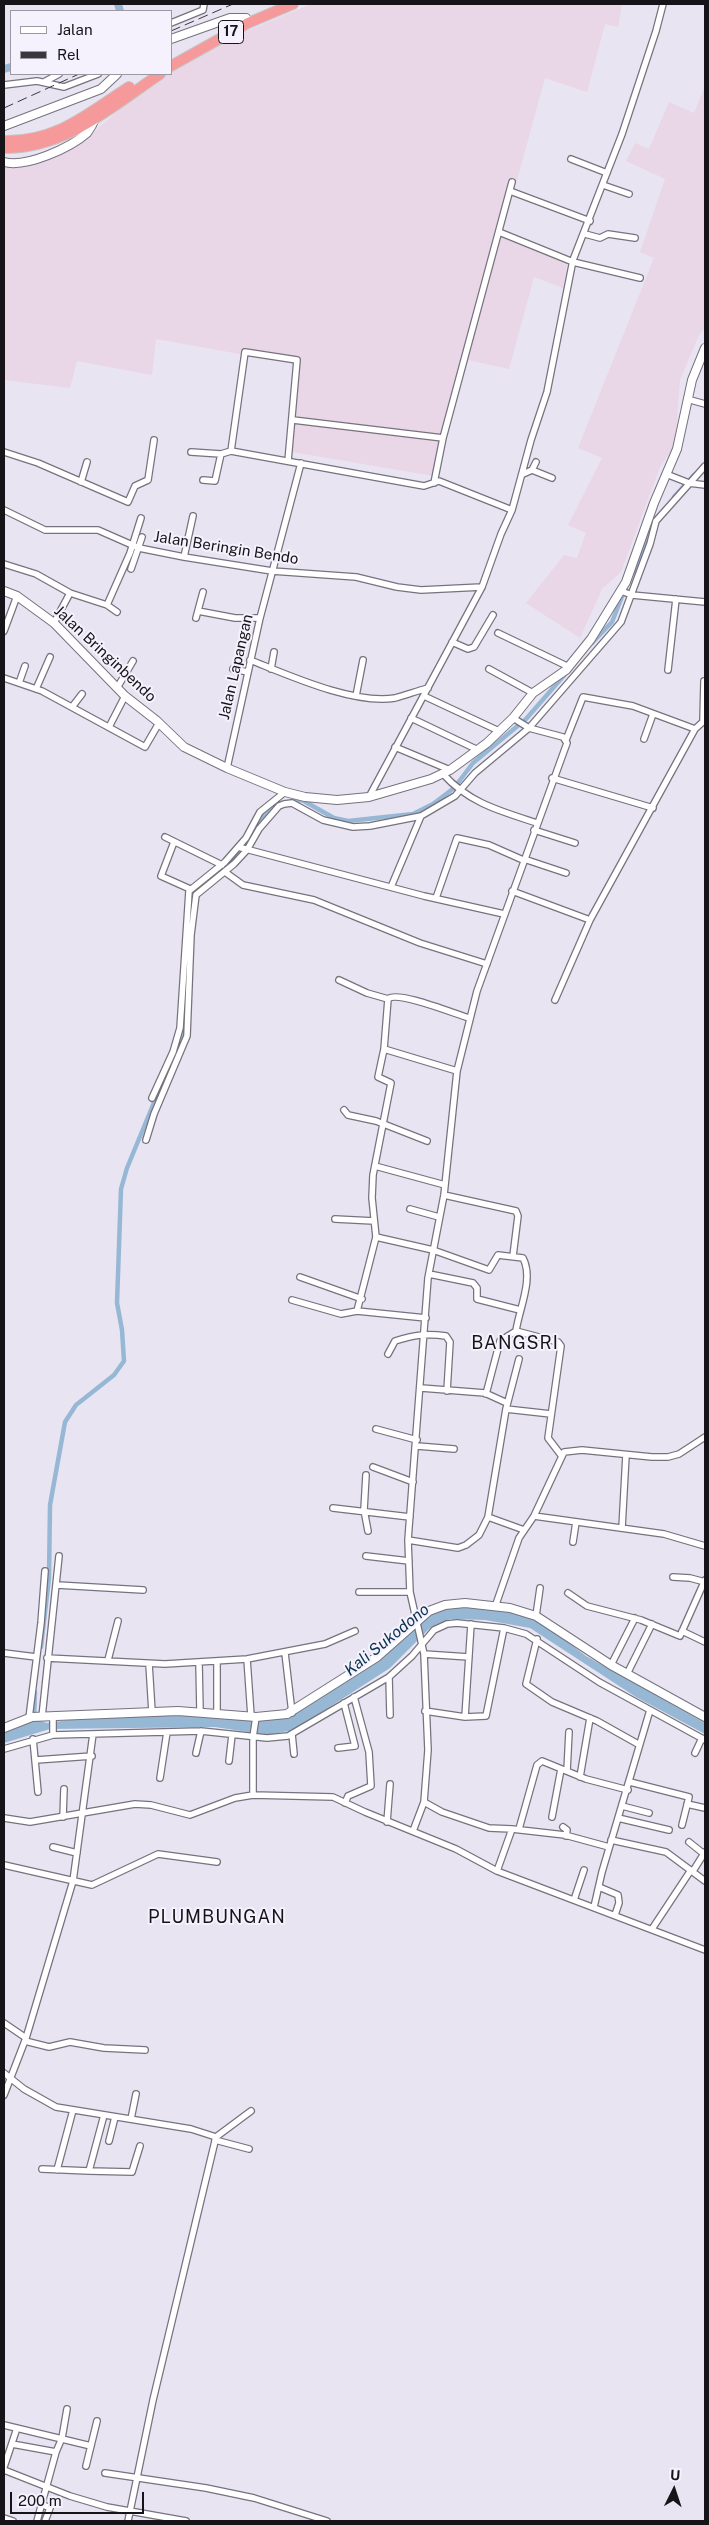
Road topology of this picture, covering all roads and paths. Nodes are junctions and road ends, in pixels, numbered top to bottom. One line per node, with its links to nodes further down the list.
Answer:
1 (204, 4): 6 (street)
2 (278, 4): 5 (highway, 17)
3 (293, 4): 9 (highway, 17)
4 (663, 4): 24 (street)
5 (246, 18): 7 (street); 8 (highway, 17)
6 (172, 23)
7 (172, 39)
8 (172, 57)
9 (172, 65)
10 (57, 75): 15 (street)
11 (95, 75): 15 (street)
12 (116, 75): 18 (street)
13 (147, 75): 19 (highway)
14 (159, 75): 17 (highway)
15 (44, 82): 16 (street)
16 (4, 85)
17 (95, 119): 19 (highway); 23 (street)
18 (4, 126)
19 (47, 139): 20 (highway); 21 (highway)
20 (4, 140)
21 (4, 148)
22 (572, 159): 24 (street)
23 (4, 162)
24 (607, 174): 26 (street)
25 (512, 182): 27 (street)
26 (603, 185): 28 (street); 29 (street)
27 (510, 191): 29 (street); 30 (street)
28 (628, 194)
29 (590, 221): 31 (street)
30 (499, 232): 33 (street); 39 (street)
31 (585, 234): 32 (street); 33 (street)
32 (635, 238)
33 (573, 262): 34 (street); 51 (street)
34 (640, 278)
35 (705, 348): 36 (street, Jalan Bringinbendo)
36 (687, 399): 37 (street); 52 (street, Jalan Bringinbendo)
37 (705, 404)
38 (293, 420): 39 (street); 41 (street); 45 (street)
39 (444, 438): 57 (street)
40 (154, 440): 55 (street)
41 (231, 451): 44 (street); 45 (street)
42 (4, 452): 55 (street)
43 (190, 452): 44 (street)
44 (221, 454): 54 (street)
45 (288, 460): 48 (street)
46 (87, 462): 55 (street)
47 (536, 462): 50 (street)
48 (301, 463): 57 (street); 69 (street, Jalan Lapangan)
49 (705, 466): 56 (street)
50 (532, 470): 51 (street); 53 (street)
51 (523, 474): 60 (street)
52 (666, 474): 56 (street); 63 (street, Jalan Bringinbendo)
53 (552, 478)
54 (204, 480)
55 (81, 482)
56 (687, 482): 58 (street); 63 (street)
57 (434, 483): 60 (street)
58 (705, 485)
59 (4, 510): 65 (street, Jalan Beringin Bendo)
60 (512, 510): 70 (street)
61 (193, 516): 66 (street)
62 (141, 518): 65 (street)
63 (648, 536): 72 (street, Jalan Bringinbendo); 75 (street)
64 (142, 537): 65 (street)
65 (136, 547): 66 (street, Jalan Beringin Bendo); 68 (street); 79 (street)
66 (184, 557): 69 (street, Jalan Beringin Bendo)
67 (4, 564): 74 (street)
68 (130, 569)
69 (272, 571): 70 (street, Jalan Beringin Bendo); 84 (street, Jalan Lapangan)
70 (482, 587): 88 (street)
71 (4, 591): 76 (street, Jalan Bringinbendo)
72 (622, 591): 75 (street); 99 (street, Jalan Bringinbendo)
73 (203, 592): 81 (street)
74 (70, 593): 79 (street); 85 (street)
75 (631, 595): 77 (street); 99 (street)
76 (17, 596): 85 (street, Jalan Bringinbendo); 86 (street)
77 (676, 599): 78 (street); 98 (street)
78 (705, 602)
79 (107, 604): 80 (street)
80 (117, 612)
81 (198, 612): 83 (street); 84 (street)
82 (494, 615): 88 (street)
83 (196, 618)
84 (260, 618): 91 (street, Jalan Lapangan)
85 (54, 623): 104 (street, Jalan Bringinbendo)
86 (4, 632)
87 (498, 633): 99 (street)
88 (452, 642): 105 (street)
89 (274, 652): 95 (street)
90 (50, 657): 106 (street)
91 (250, 660): 95 (street); 100 (street, Jalan Lapangan)
92 (363, 660): 112 (street)
93 (133, 661): 104 (street)
94 (25, 666): 103 (street)
95 (271, 668): 112 (street)
96 (233, 669): 100 (street)
97 (489, 669): 109 (street)
98 (668, 670)
99 (571, 671): 109 (street, Jalan Bringinbendo); 120 (street)
100 (248, 672): 108 (street, Jalan Lapangan)
101 (4, 678): 103 (street)
102 (704, 681): 118 (street)
103 (19, 683): 106 (street)
104 (117, 688): 111 (street, Jalan Bringinbendo)
105 (428, 688): 112 (street); 113 (street)
106 (36, 689): 114 (street)
107 (236, 690): 108 (street)
108 (243, 692): 128 (street, Jalan Lapangan)
109 (533, 693): 117 (street, Jalan Bringinbendo)
110 (82, 694): 114 (street)
111 (125, 696): 119 (street, Jalan Bringinbendo); 121 (street)
112 (356, 696)
113 (424, 696): 116 (street); 123 (street)
114 (72, 707): 121 (street)
115 (653, 714): 122 (street); 124 (street); 125 (street)
116 (411, 718): 126 (street); 127 (street)
117 (513, 718): 120 (street); 123 (street, Jalan Bringinbendo)
118 (704, 720): 122 (street)
119 (161, 725): 121 (street); 128 (street, Jalan Bringinbendo)
120 (525, 726): 125 (street); 131 (street)
121 (109, 727)
122 (695, 729): 134 (street)
123 (499, 732): 127 (street, Jalan Bringinbendo)
124 (644, 739)
125 (566, 740): 130 (street)
126 (395, 747): 129 (street); 133 (street)
127 (478, 750): 129 (street, Jalan Bringinbendo)
128 (226, 768): 132 (street, Jalan Bringinbendo)
129 (446, 772): 131 (street); 133 (street, Jalan Bringinbendo)
130 (552, 778): 134 (street); 136 (street)
131 (456, 789): 135 (street); 136 (street)
132 (285, 792): 133 (street, Jalan Bringinbendo); 141 (street)
133 (369, 797)
134 (653, 808): 151 (street)
135 (420, 816): 141 (street); 146 (street)
136 (536, 823): 137 (street)
137 (534, 830): 140 (street); 142 (street)
138 (165, 837): 139 (street)
139 (174, 842): 143 (street); 147 (street)
140 (575, 843)
141 (242, 848): 143 (street); 144 (street); 146 (street)
142 (524, 860): 145 (street); 148 (street); 149 (street)
143 (222, 865): 147 (street)
144 (225, 872): 152 (street); 162 (street)
145 (566, 873)
146 (391, 887): 149 (street)
147 (190, 890): 159 (street)
148 (512, 891): 150 (street); 151 (street)
149 (436, 898): 150 (street)
150 (504, 914): 152 (street)
151 (590, 920): 155 (street)
152 (487, 964): 156 (street)
153 (339, 980): 154 (street)
154 (388, 999): 156 (street); 157 (street)
155 (554, 1000)
156 (469, 1018): 158 (street)
157 (384, 1050): 158 (street); 161 (street)
158 (457, 1071): 165 (street)
159 (152, 1098)
160 (344, 1110): 161 (street)
161 (385, 1124): 163 (street); 164 (street)
162 (146, 1140)
163 (427, 1141)
164 (375, 1166): 165 (street); 170 (street)
165 (443, 1185): 166 (street)
166 (444, 1195): 168 (street); 173 (street)
167 (410, 1209): 168 (street)
168 (439, 1217): 172 (street)
169 (335, 1220): 170 (street)
170 (374, 1221): 171 (street)
171 (376, 1236): 172 (street); 176 (street)
172 (433, 1250): 173 (street); 174 (street)
173 (513, 1256): 178 (street)
174 (429, 1274): 178 (street); 180 (street)
175 (300, 1277): 176 (street)
176 (362, 1299): 179 (street)
177 (292, 1300): 179 (street)
178 (520, 1310): 181 (street)
179 (358, 1311): 180 (street)
180 (426, 1318): 182 (street)
181 (516, 1331): 187 (street); 189 (street)
182 (424, 1333): 183 (street); 185 (street); 186 (street)
183 (388, 1354)
184 (519, 1359): 188 (street)
185 (421, 1388): 186 (street); 192 (street)
186 (447, 1391): 187 (street)
187 (486, 1394): 188 (street)
188 (507, 1406): 189 (street); 203 (street)
189 (551, 1414): 194 (street)
190 (376, 1429): 192 (street)
191 (705, 1437): 195 (street)
192 (417, 1443): 193 (street); 198 (street)
193 (454, 1449)
194 (561, 1455): 195 (street); 201 (street)
195 (626, 1455): 205 (street)
196 (373, 1467): 198 (street)
197 (366, 1475): 200 (street)
198 (414, 1482): 202 (street)
199 (333, 1508): 200 (street)
200 (364, 1510): 202 (street); 207 (street)
201 (534, 1516): 204 (street); 206 (street)
202 (410, 1517): 208 (street)
203 (488, 1517): 206 (street); 208 (street)
204 (576, 1522): 205 (street); 209 (street)
205 (622, 1528): 210 (street)
206 (524, 1530): 223 (street)
207 (368, 1532)
208 (408, 1540): 213 (street)
209 (573, 1542)
210 (705, 1546)
211 (59, 1556): 217 (street)
212 (366, 1556): 213 (street)
213 (409, 1561): 221 (street)
214 (45, 1571): 239 (street)
215 (673, 1578): 216 (street)
216 (705, 1581): 232 (street)
217 (57, 1585): 219 (street); 241 (street)
218 (540, 1588): 224 (street)
219 (143, 1590)
220 (359, 1592): 221 (street)
221 (410, 1592): 227 (street)
222 (568, 1594): 225 (street)
223 (495, 1607): 224 (street); 227 (street)
224 (536, 1616): 247 (street)
225 (635, 1618): 229 (street); 247 (street)
226 (118, 1621): 242 (street)
227 (416, 1621): 233 (street); 257 (street)
228 (471, 1624): 230 (street); 233 (street); 240 (street)
229 (652, 1624): 232 (street); 248 (street)
230 (504, 1628): 234 (street); 260 (street)
231 (355, 1631): 237 (street)
232 (682, 1631): 235 (street)
233 (422, 1640): 238 (street); 249 (street)
234 (537, 1640): 252 (street); 263 (street)
235 (705, 1642)
236 (4, 1653): 239 (street)
237 (285, 1653): 243 (street); 257 (street)
238 (424, 1654): 240 (street); 254 (street)
239 (36, 1657): 262 (street)
240 (469, 1657): 260 (street)
241 (47, 1658): 242 (street); 262 (street)
242 (108, 1660): 246 (street)
243 (247, 1660): 244 (street); 259 (street)
244 (217, 1662): 245 (street); 256 (street)
245 (199, 1663): 246 (street); 253 (street)
246 (149, 1664): 255 (street)
247 (611, 1665): 248 (street)
248 (627, 1674): 261 (street)
249 (389, 1677): 250 (street); 258 (street)
250 (354, 1697): 251 (street); 295 (street)
251 (344, 1703): 271 (street); 277 (street)
252 (650, 1710): 275 (street); 276 (street)
253 (200, 1711): 255 (street); 256 (street)
254 (425, 1711): 260 (street); 294 (street)
255 (152, 1712): 264 (street)
256 (217, 1712): 259 (street)
257 (292, 1712): 259 (street)
258 (390, 1715)
259 (254, 1717): 273 (street)
260 (465, 1717)
261 (705, 1717)
262 (35, 1718): 264 (street); 265 (street)
263 (590, 1718): 276 (street); 286 (street)
264 (53, 1719): 269 (street)
265 (4, 1728)
266 (167, 1732): 267 (street); 270 (street); 287 (street)
267 (201, 1732): 272 (street); 279 (street)
268 (569, 1732): 285 (street)
269 (53, 1733): 270 (street); 274 (street)
270 (93, 1734): 282 (street)
271 (292, 1734): 273 (street); 281 (street)
272 (232, 1735): 273 (street); 284 (street)
273 (253, 1736): 293 (street)
274 (33, 1739): 278 (street); 283 (street)
275 (704, 1739): 280 (street)
276 (638, 1744): 288 (street)
277 (338, 1748)
278 (4, 1749)
279 (196, 1752)
280 (694, 1753)
281 (294, 1754)
282 (92, 1756): 283 (street); 300 (street)
283 (36, 1760): 292 (street)
284 (229, 1761)
285 (564, 1770): 286 (street); 302 (street); 309 (street)
286 (580, 1777): 291 (street)
287 (160, 1778)
288 (630, 1782): 291 (street); 296 (street)
289 (390, 1784): 305 (street)
290 (64, 1789): 301 (street)
291 (628, 1790): 297 (street)
292 (38, 1792)
293 (253, 1795): 295 (street); 300 (street)
294 (424, 1802): 309 (street); 311 (street)
295 (345, 1803): 305 (street)
296 (687, 1804): 298 (street); 306 (street)
297 (622, 1806): 299 (street); 303 (street)
298 (705, 1808)
299 (649, 1813)
300 (84, 1814): 301 (street); 317 (street)
301 (63, 1817): 304 (street)
302 (552, 1817)
303 (618, 1818): 310 (street); 313 (street)
304 (4, 1819): 307 (street)
305 (387, 1822): 311 (street)
306 (682, 1825)
307 (4, 1827)
308 (563, 1827): 312 (street)
309 (516, 1829): 312 (street); 321 (street)
310 (669, 1830)
311 (413, 1831): 321 (street)
312 (566, 1836): 316 (street)
313 (611, 1840): 316 (street); 323 (street)
314 (689, 1842): 318 (street)
315 (53, 1847): 317 (street)
316 (609, 1847): 326 (street)
317 (78, 1852): 324 (street)
318 (705, 1853): 323 (street)
319 (217, 1862): 324 (street)
320 (4, 1865): 324 (street)
321 (497, 1870): 327 (street)
322 (584, 1870): 327 (street)
323 (692, 1871): 325 (street); 330 (street)
324 (73, 1881): 333 (street)
325 (705, 1881)
326 (599, 1887): 328 (street); 329 (street)
327 (574, 1900): 328 (street)
328 (594, 1907): 329 (street)
329 (615, 1914): 330 (street)
330 (652, 1929): 331 (street)
331 (705, 1950)
332 (4, 2023): 333 (street)
333 (25, 2040): 334 (street); 336 (street)
334 (145, 2050)
335 (4, 2073): 336 (street)
336 (11, 2078): 338 (street); 339 (street)
337 (136, 2094): 343 (street)
338 (4, 2095)
339 (73, 2110): 341 (street); 349 (street)
340 (251, 2111): 344 (street)
341 (104, 2115): 342 (street); 350 (street)
342 (116, 2117): 343 (street); 345 (street)
343 (131, 2120): 344 (street)
344 (215, 2139): 347 (street); 362 (street)
345 (109, 2141)
346 (140, 2146): 350 (street)
347 (249, 2149)
348 (42, 2169): 349 (street)
349 (57, 2170): 350 (street)
350 (89, 2171)
351 (67, 2408): 355 (street)
352 (97, 2421): 356 (street)
353 (4, 2425): 354 (street)
354 (17, 2428): 355 (street); 357 (street)
355 (62, 2438): 356 (street); 358 (street)
356 (90, 2446): 359 (street)
357 (8, 2448): 358 (street); 360 (street)
358 (56, 2452): 363 (street)
359 (86, 2466)
360 (4, 2469): 363 (street)
361 (105, 2473): 362 (street)
362 (136, 2478): 365 (street); 373 (street)
363 (46, 2486): 364 (street); 365 (street)
364 (41, 2504): 369 (street); 370 (street)
365 (130, 2512): 367 (street); 371 (street)
366 (4, 2518): 368 (street)
367 (158, 2519): 372 (street)
368 (11, 2521)
369 (37, 2521)
370 (45, 2521)
371 (128, 2521)
372 (186, 2521)
373 (326, 2521)

